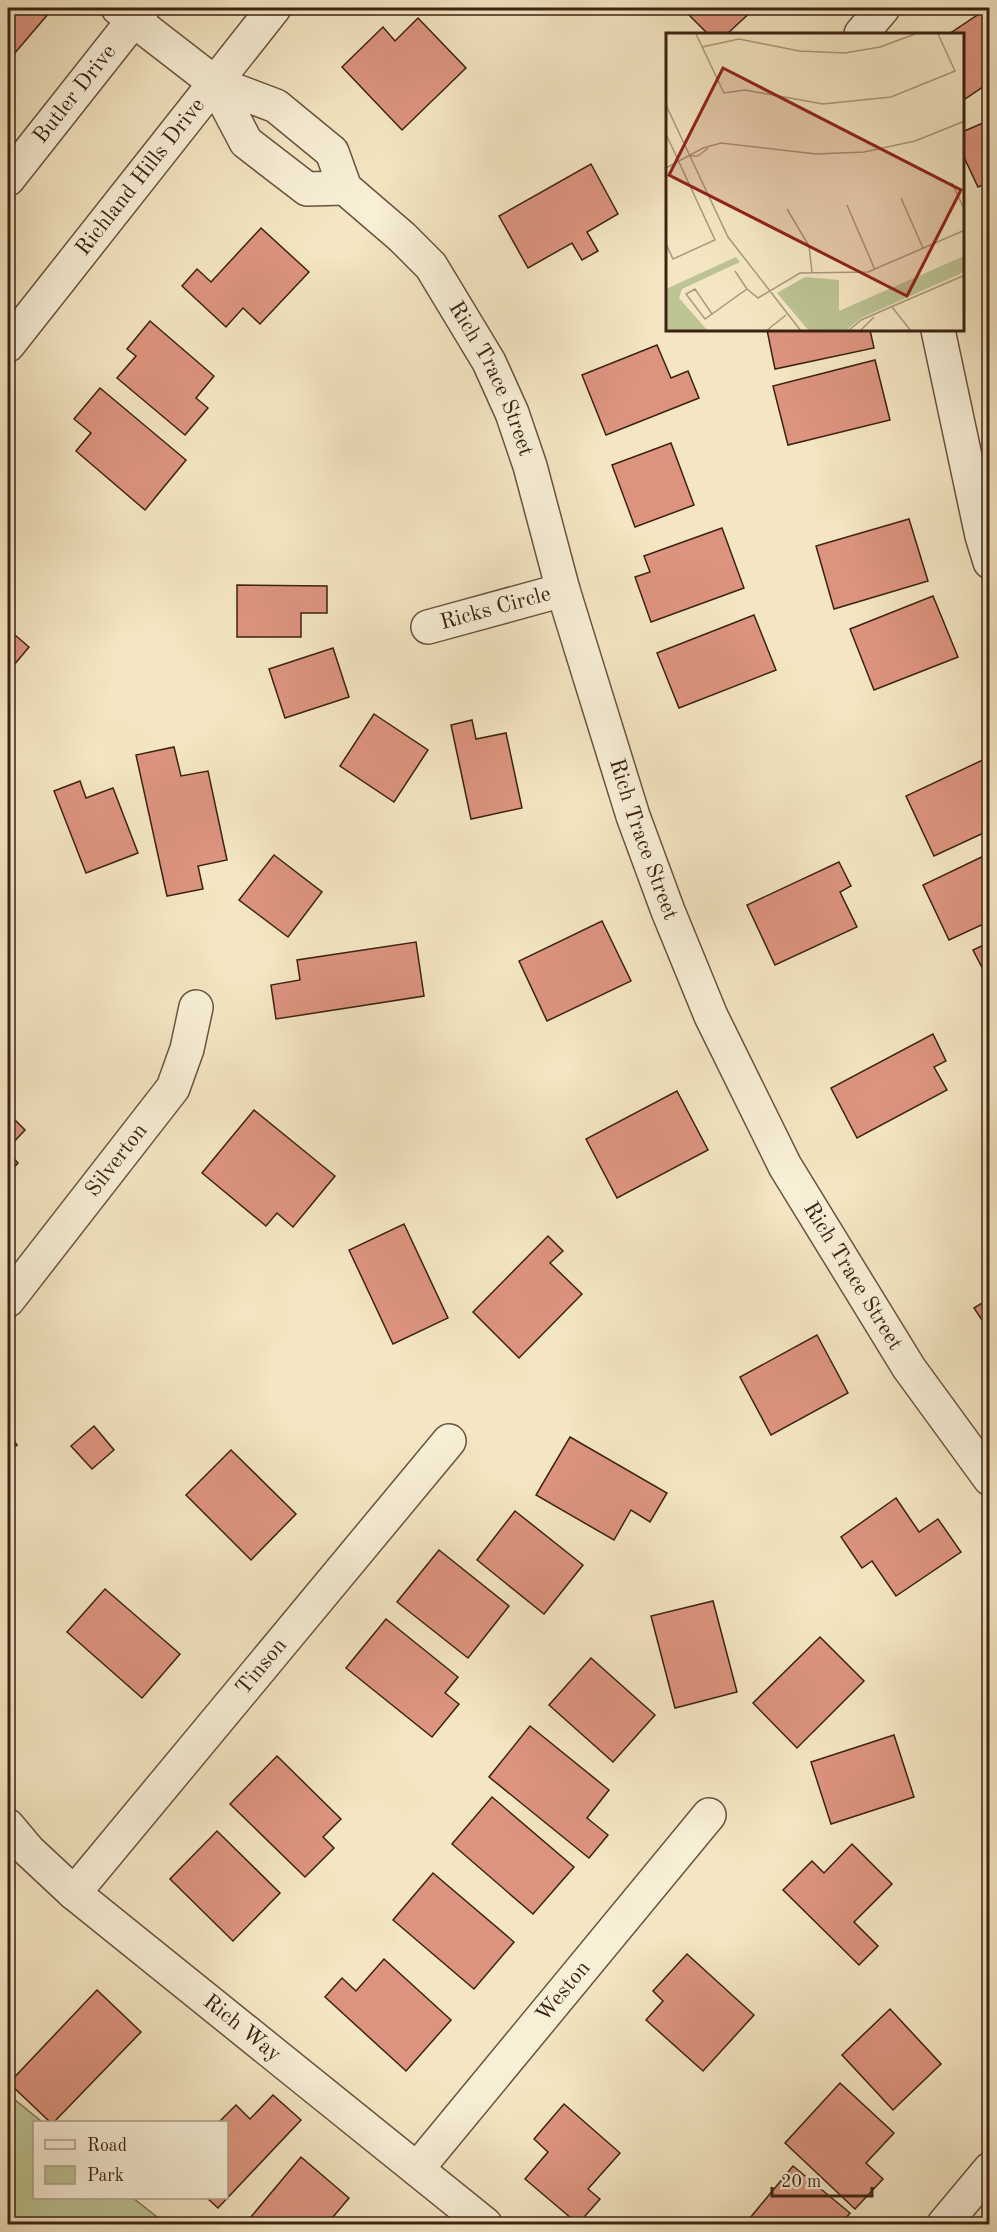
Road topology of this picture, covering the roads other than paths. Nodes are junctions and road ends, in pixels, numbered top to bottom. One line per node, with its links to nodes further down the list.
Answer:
1 (274, 8): 5 (street, Richland Hills Drive)
2 (883, 8): 4 (street)
3 (131, 11): 5 (street); 6 (street, Butler Drive)
4 (862, 33)
5 (214, 83): 7 (street, Rich Trace Street); 7 (street); 9 (street, Richland Hills Drive)
6 (8, 179)
7 (345, 188): 11 (street, Rich Trace Street)
8 (938, 332): 10 (street)
9 (8, 345)
10 (990, 562)
11 (563, 590): 12 (street, Ricks Circle); 16 (street, Rich Trace Street)
12 (428, 627)
13 (196, 1007): 14 (street, Silverton)
14 (8, 1300)
15 (449, 1441): 19 (street, Tinson)
16 (990, 1479)
17 (709, 1815): 20 (street, Weston)
18 (8, 1826): 19 (street, Rich Way)
19 (74, 1893): 20 (street, Rich Way)
20 (417, 2169): 22 (street, Rich Way)
21 (990, 2169): 23 (street)
22 (485, 2224)
23 (944, 2224)

